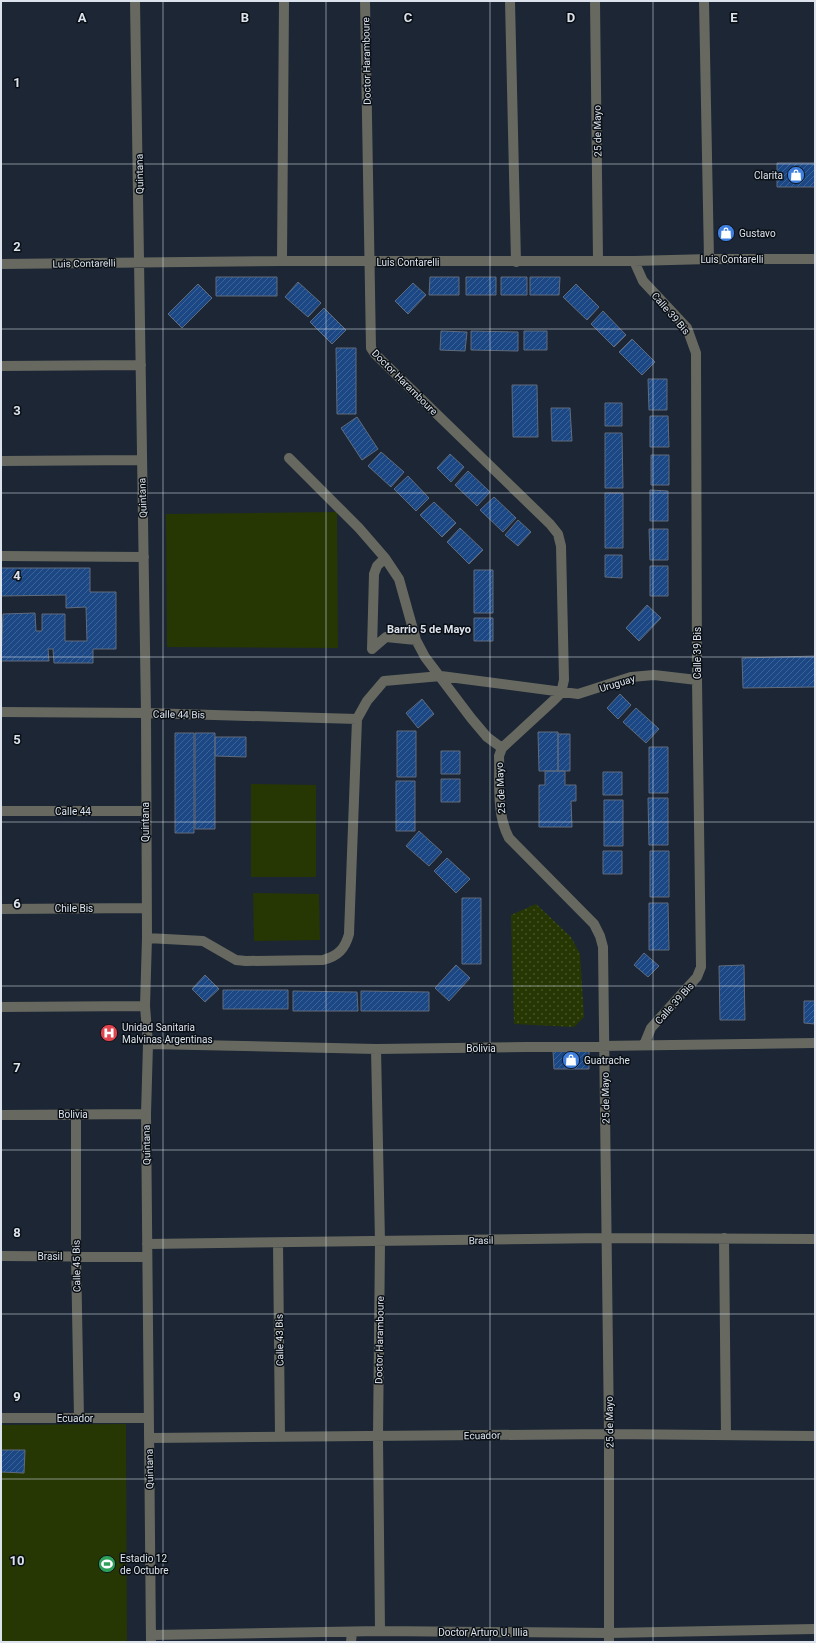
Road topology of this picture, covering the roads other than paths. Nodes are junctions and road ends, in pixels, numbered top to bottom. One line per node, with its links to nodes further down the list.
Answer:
1 (135, 1): 13 (street, Quintana)
2 (284, 1): 12 (street)
3 (356, 1): 4 (street)
4 (365, 1): 5 (street); 14 (street, Doctor Haramboure)
5 (369, 1)
6 (510, 1): 15 (street)
7 (595, 1): 11 (street, 25 de Mayo)
8 (704, 1): 9 (street)
9 (709, 258): 10 (street, Luis Contarelli); 16 (street, Luis Contarelli)
10 (815, 259)
11 (598, 260): 15 (street, Luis Contarelli); 16 (street, Luis Contarelli)
12 (282, 261): 13 (street, Luis Contarelli); 14 (street, Luis Contarelli)
13 (140, 262): 17 (street, Luis Contarelli); 18 (street, Quintana)
14 (369, 262): 15 (street, Luis Contarelli); 29 (street, Doctor Haramboure)
15 (516, 262)
16 (634, 262): 28 (street, Calle 39 Bis)
17 (1, 264)
18 (141, 364): 19 (street); 21 (street, Quintana)
19 (1, 366)
20 (289, 458): 25 (street)
21 (141, 460): 22 (street); 24 (street, Quintana)
22 (1, 461)
23 (1, 556): 24 (street)
24 (144, 557): 31 (street, Quintana)
25 (384, 558): 26 (street); 26 (street)
26 (416, 640): 27 (street)
27 (441, 676): 29 (street, Uruguay); 32 (street, Uruguay); 33 (street)
28 (697, 680): 29 (street, Uruguay); 43 (street, Calle 39 Bis)
29 (561, 693): 33 (street, 25 de Mayo)
30 (1, 712): 31 (street, Calle 44 Bis)
31 (146, 713): 32 (street, Calle 44 Bis); 35 (street, Quintana)
32 (357, 719): 38 (street)
33 (502, 748): 44 (street, 25 de Mayo)
34 (1, 811): 35 (street, Calle 44)
35 (145, 811): 36 (street, Quintana)
36 (146, 908): 37 (street, Chile Bis); 38 (street, Quintana)
37 (1, 909)
38 (147, 938): 39 (street, Quintana)
39 (145, 1006): 40 (street); 42 (street, Quintana)
40 (1, 1007)
41 (815, 1043): 43 (street, Bolivia)
42 (148, 1044): 45 (street, Bolivia); 47 (street, Quintana)
43 (644, 1045): 44 (street, Bolivia)
44 (604, 1047): 45 (street, Bolivia); 49 (street, 25 de Mayo)
45 (376, 1049): 52 (street, Doctor Haramboure)
46 (76, 1114): 47 (street, Bolivia); 48 (street, Bolivia); 56 (street, Calle 45 Bis)
47 (146, 1114): 54 (street, Quintana)
48 (1, 1115)
49 (606, 1238): 50 (street, Brasil); 52 (street, Brasil); 61 (street, 25 de Mayo)
50 (724, 1238): 51 (street, Brasil); 62 (street)
51 (815, 1239)
52 (380, 1242): 53 (street, Brasil); 65 (street, Doctor Haramboure)
53 (278, 1243): 54 (street, Brasil); 64 (street, Calle 43 Bis)
54 (147, 1244): 57 (street, Quintana)
55 (1, 1256): 56 (street, Brasil)
56 (76, 1256): 57 (street, Brasil); 59 (street, Calle 45 Bis)
57 (147, 1257): 60 (street, Quintana)
58 (1, 1418): 59 (street, Ecuador)
59 (79, 1418): 60 (street, Ecuador)
60 (149, 1418): 66 (street, Quintana)
61 (609, 1434): 62 (street, Ecuador); 65 (street, Ecuador); 70 (street, 25 de Mayo)
62 (726, 1435): 63 (street, Ecuador)
63 (815, 1436)
64 (280, 1437): 65 (street, Ecuador); 66 (street, Ecuador)
65 (378, 1437): 68 (street, Doctor Haramboure)
66 (149, 1438): 71 (street, Quintana)
67 (815, 1629): 70 (street, Doctor Arturo U. Illia)
68 (380, 1631): 69 (street, Doctor Arturo U. Illia); 70 (street, Doctor Arturo U. Illia)
69 (352, 1637): 71 (street, Doctor Arturo U. Illia)
70 (609, 1637)
71 (151, 1639)

